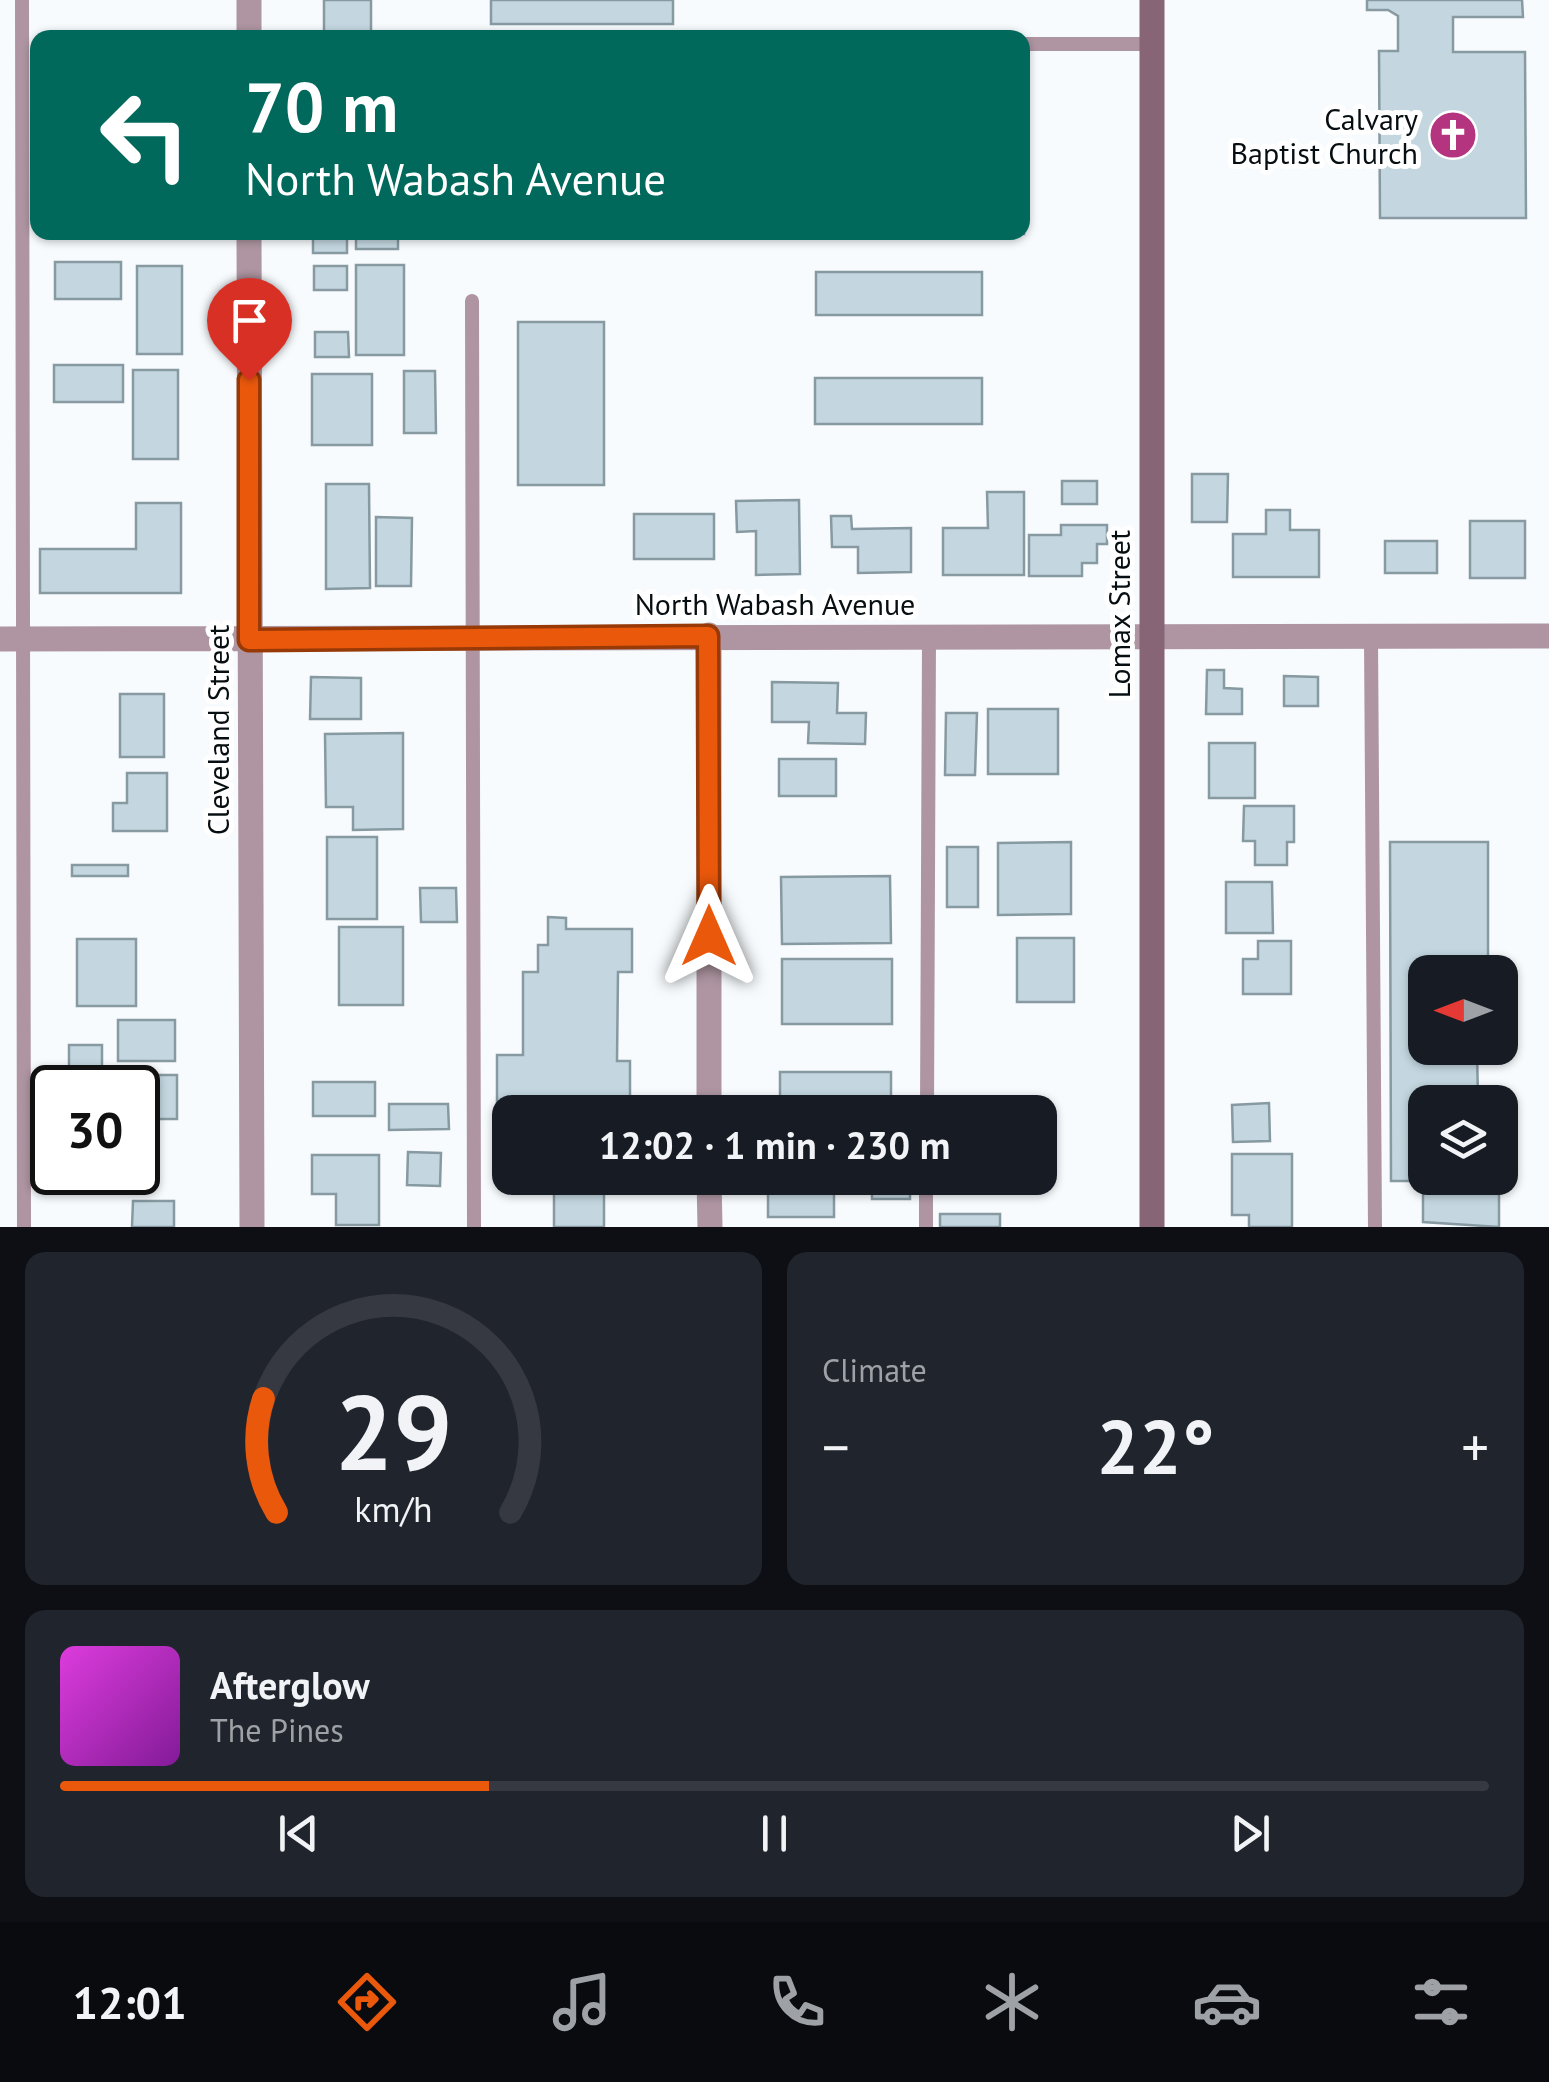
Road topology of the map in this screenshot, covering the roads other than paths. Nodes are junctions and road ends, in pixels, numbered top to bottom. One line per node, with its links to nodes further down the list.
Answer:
1 (22, 0): 15 (lane)
2 (249, 0): 4 (street)
3 (1152, 0): 6 (main road, Lomax Street)
4 (249, 30)
5 (1030, 44): 6 (lane)
6 (1152, 44): 9 (main road, Lomax Street)
7 (249, 240): 16 (street, Cleveland Street)
8 (472, 301): 10 (lane)
9 (1150, 634): 12 (street, North Wabash Avenue); 14 (street, North Wabash Avenue); 26 (main road, Lomax Street)
10 (472, 636): 11 (street, North Wabash Avenue); 16 (street, North Wabash Avenue); 23 (lane)
11 (708, 636): 12 (street, North Wabash Avenue); 17 (street)
12 (929, 636): 18 (lane)
13 (1549, 636): 14 (street, North Wabash Avenue)
14 (1371, 638): 27 (lane)
15 (13, 639): 16 (street, North Wabash Avenue); 21 (lane)
16 (249, 640): 22 (street, Cleveland Street)
17 (710, 1095)
18 (926, 1095)
19 (710, 1195): 24 (street)
20 (926, 1195): 25 (lane)
21 (24, 1227)
22 (252, 1227)
23 (474, 1227)
24 (710, 1227)
25 (926, 1227)
26 (1152, 1227)
27 (1375, 1227)

